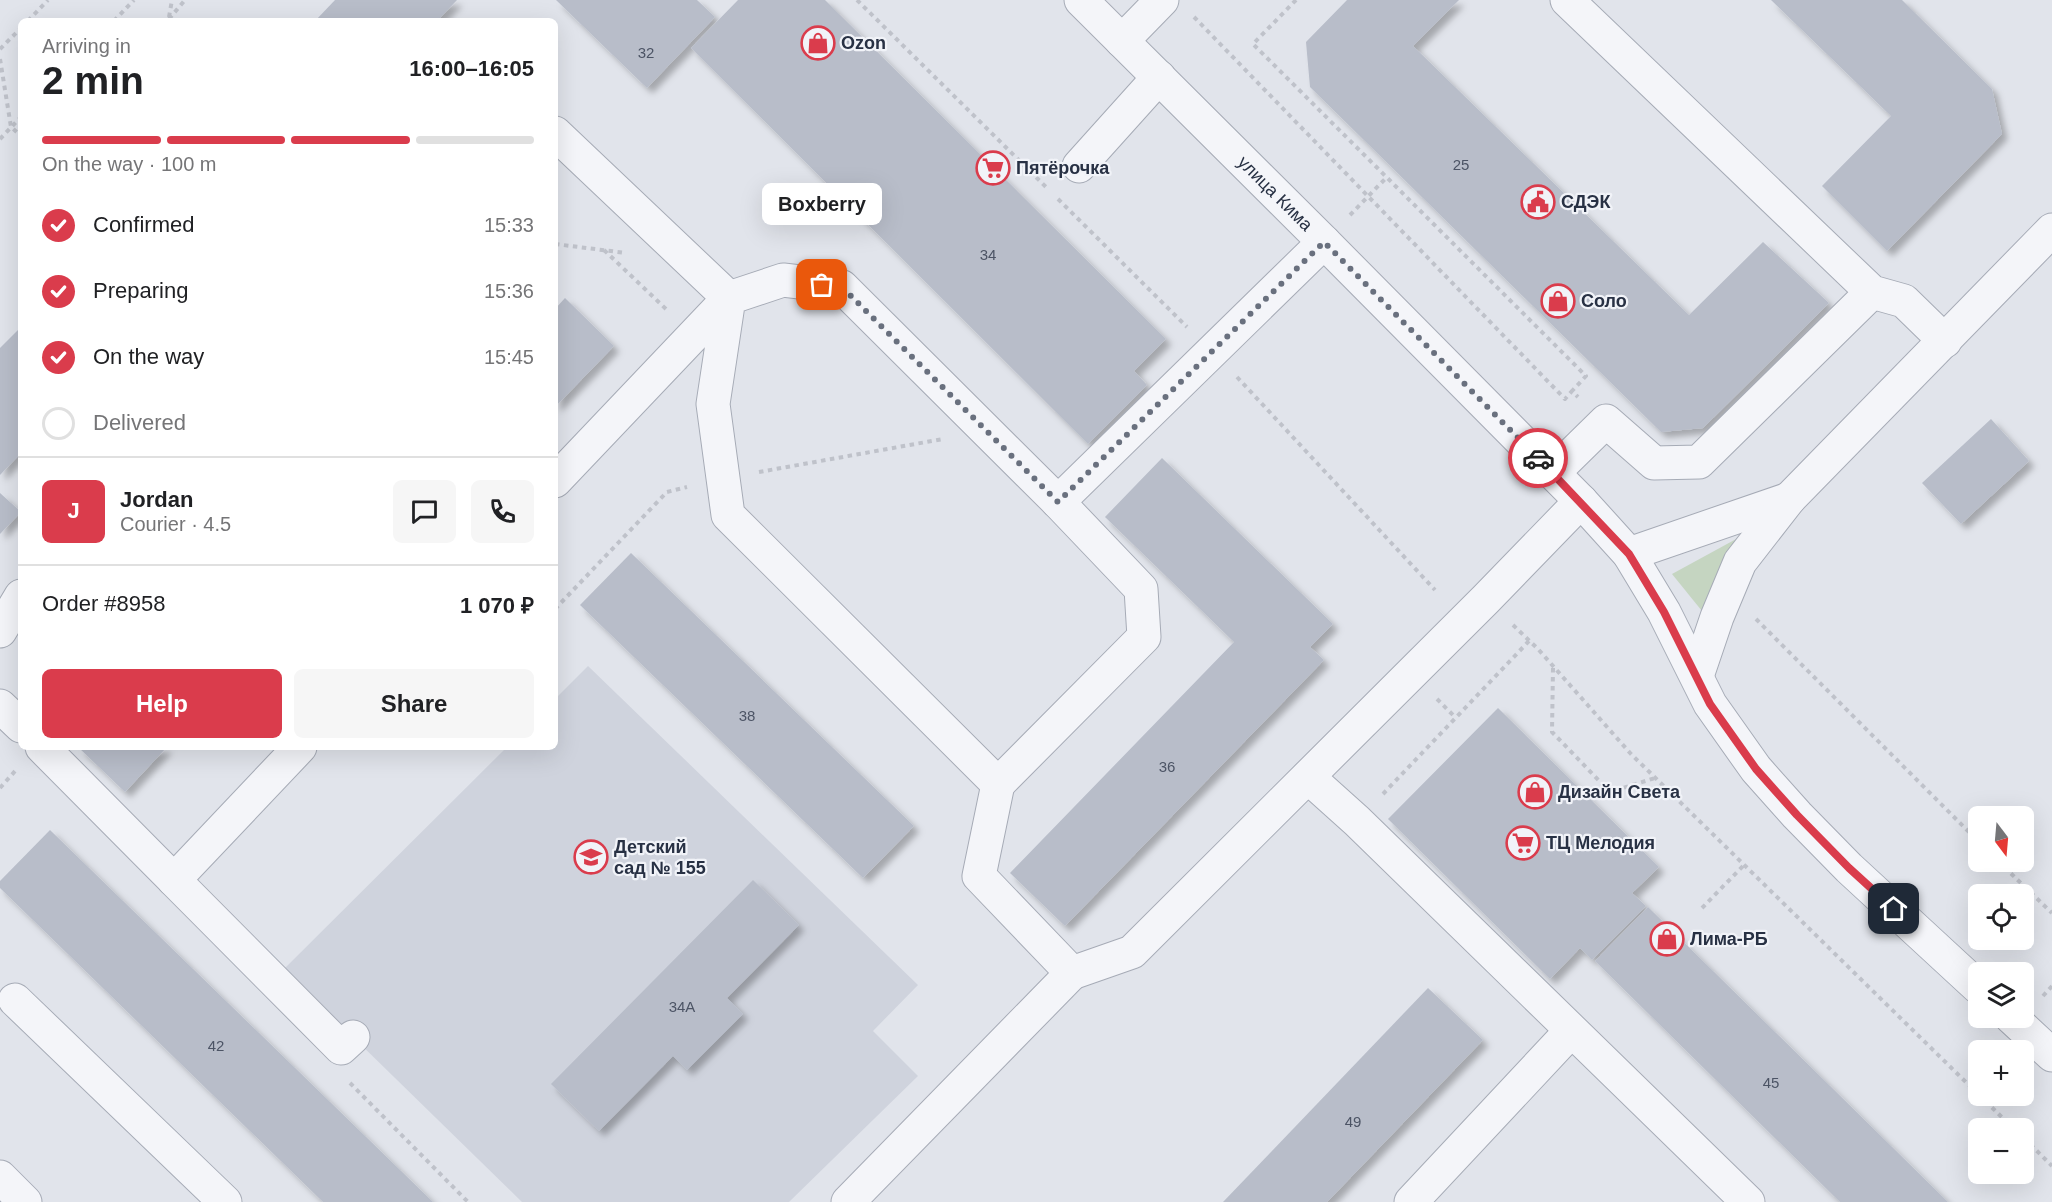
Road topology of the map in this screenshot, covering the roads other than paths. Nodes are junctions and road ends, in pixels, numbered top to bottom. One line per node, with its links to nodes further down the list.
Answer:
1 (1081, 0): 4 (street, улица Кима)
2 (1162, 0): 4 (street)
3 (1567, 0): 10 (street)
4 (1122, 41): 5 (street, улица Кима)
5 (1159, 77): 7 (street); 9 (street, улица Кима)
6 (558, 137): 11 (street)
7 (1079, 166)
8 (2052, 230): 12 (street)
9 (1324, 242): 13 (street, улица Кима); 17 (street)
10 (1872, 292): 12 (street); 13 (street)
11 (729, 298): 14 (street); 17 (street); 27 (street)
12 (1945, 341): 15 (street)
13 (1553, 473): 16 (street, улица Кима)
14 (558, 478)
15 (1789, 499): 18 (street); 21 (street)
16 (1581, 501): 18 (street, улица Кима); 26 (street)
17 (1058, 502): 27 (street)
18 (1629, 554): 21 (street, улица Кима)
19 (18, 601): 20 (street)
20 (0, 631)
21 (1697, 676): 30 (street, улица Кима)
22 (0, 706): 23 (street)
23 (18, 723)
24 (45, 750): 28 (street)
25 (297, 750): 28 (street)
26 (1308, 777): 29 (street); 33 (street)
27 (998, 784): 29 (street)
28 (174, 880): 34 (street)
29 (1072, 973): 39 (street)
30 (1968, 978)
31 (5, 1001): 38 (street)
32 (2023, 1028): 35 (street)
33 (1571, 1031): 40 (street); 41 (street)
34 (353, 1037)
35 (2052, 1055)
36 (0, 1177): 37 (street)
37 (25, 1202)
38 (225, 1202)
39 (848, 1202)
40 (1411, 1202)
41 (1749, 1202)

